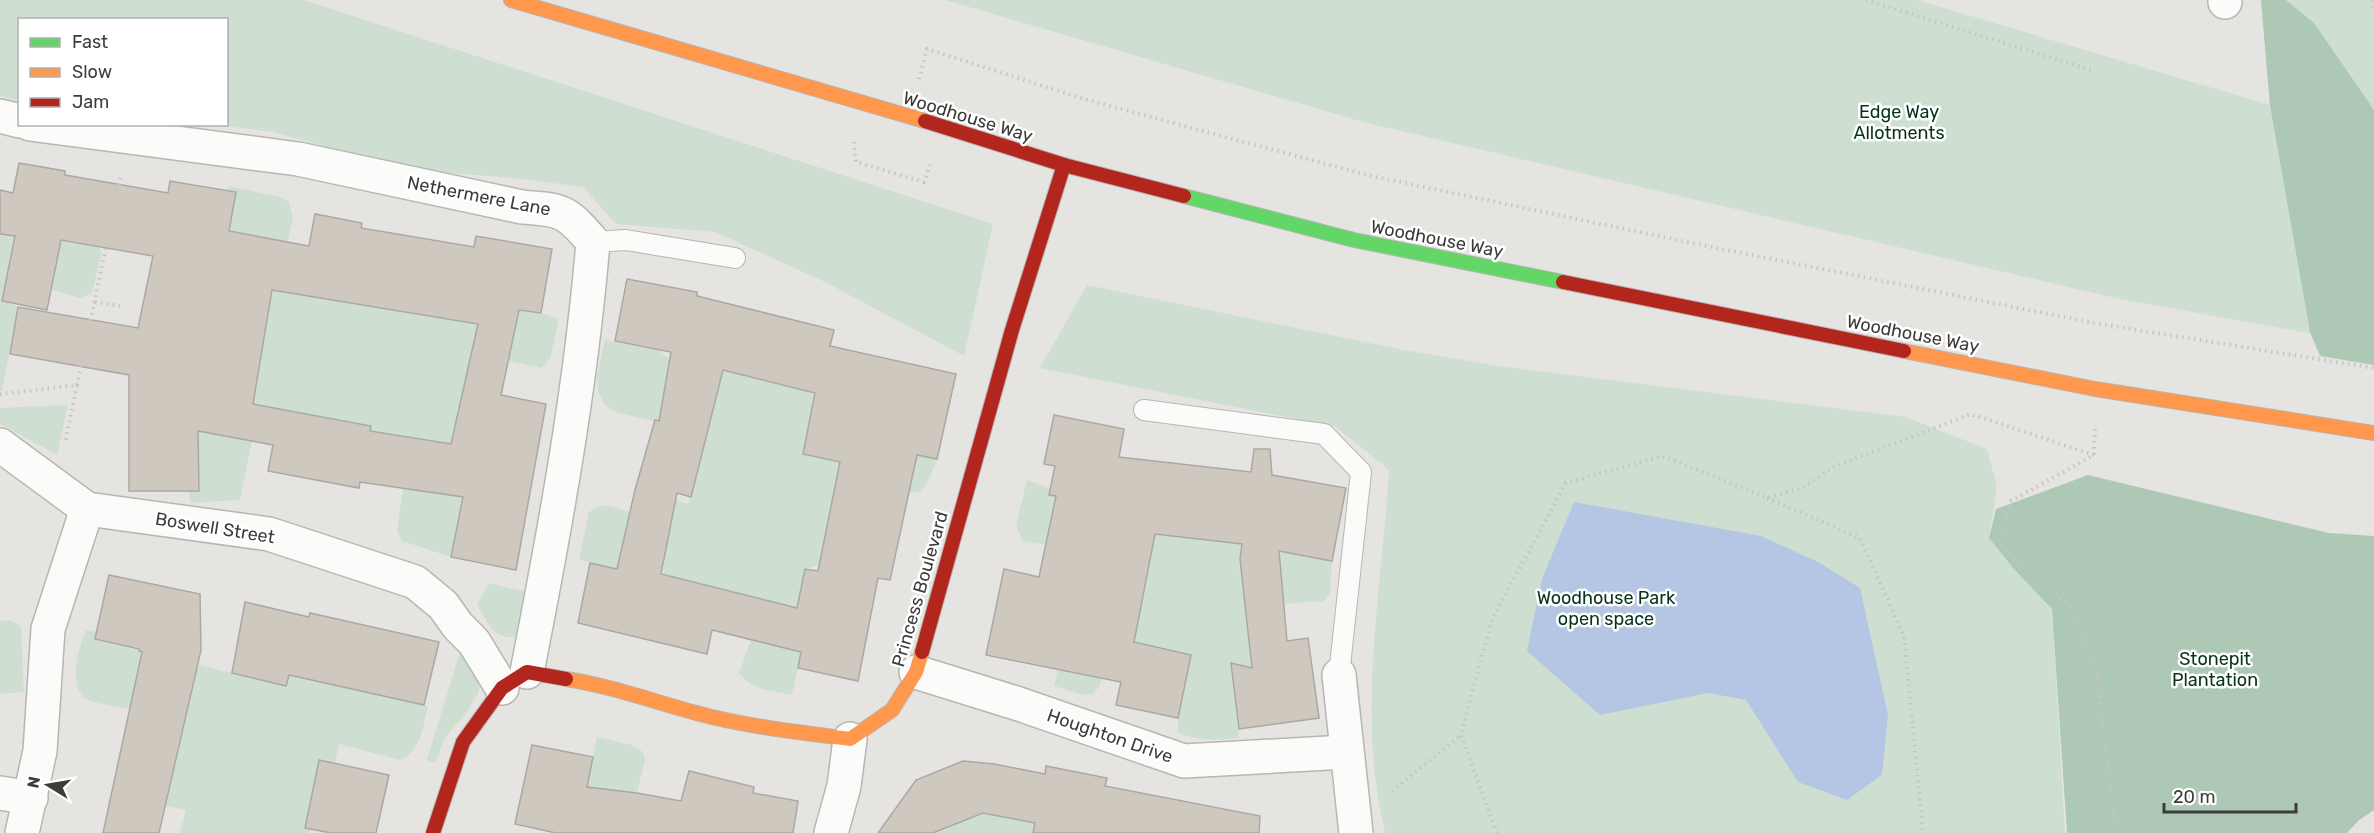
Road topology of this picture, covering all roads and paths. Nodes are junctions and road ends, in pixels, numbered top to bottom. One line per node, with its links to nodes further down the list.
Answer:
1 (511, 0): 7 (main road, Woodhouse Way)
2 (1866, 0): 6 (path)
3 (2372, 0): 4 (path)
4 (2374, 8)
5 (927, 49): 18 (path)
6 (2091, 70)
7 (865, 104): 12 (main road, Woodhouse Way); 13 (path)
8 (0, 116): 9 (street)
9 (18, 120)
10 (45, 126): 11 (street, Nethermere Lane)
11 (129, 137): 14 (street, Nethermere Lane); 16 (path)
12 (1064, 165): 20 (main road, Woodhouse Way); 29 (main road, Princess Boulevard)
13 (924, 182)
14 (593, 242): 15 (lane); 31 (street)
15 (735, 258)
16 (94, 302): 17 (path); 19 (path)
17 (120, 306)
18 (2374, 368)
19 (77, 386): 21 (path); 26 (path)
20 (2095, 389): 23 (main road, Woodhouse Way); 25 (path)
21 (0, 394)
22 (1144, 410): 30 (lane)
23 (2374, 433)
24 (0, 445): 26 (street, Boswell Street)
25 (2094, 454): 27 (path); 42 (path)
26 (56, 486): 28 (street, Boswell Street)
27 (1767, 498): 32 (path); 41 (path)
28 (87, 509): 31 (street, Boswell Street); 35 (street)
29 (916, 672): 33 (main road, Princess Boulevard); 34 (street, Houghton Drive)
30 (1339, 675): 34 (street)
31 (514, 680): 33 (main road); 38 (main road)
32 (1461, 735): 36 (path); 40 (path)
33 (850, 739): 39 (street)
34 (1346, 752): 36 (street)
35 (15, 796): 37 (street)
36 (1355, 828)
37 (22, 833)
38 (433, 833)
39 (831, 833)
40 (1497, 833)
41 (1923, 833)
42 (2116, 833)

